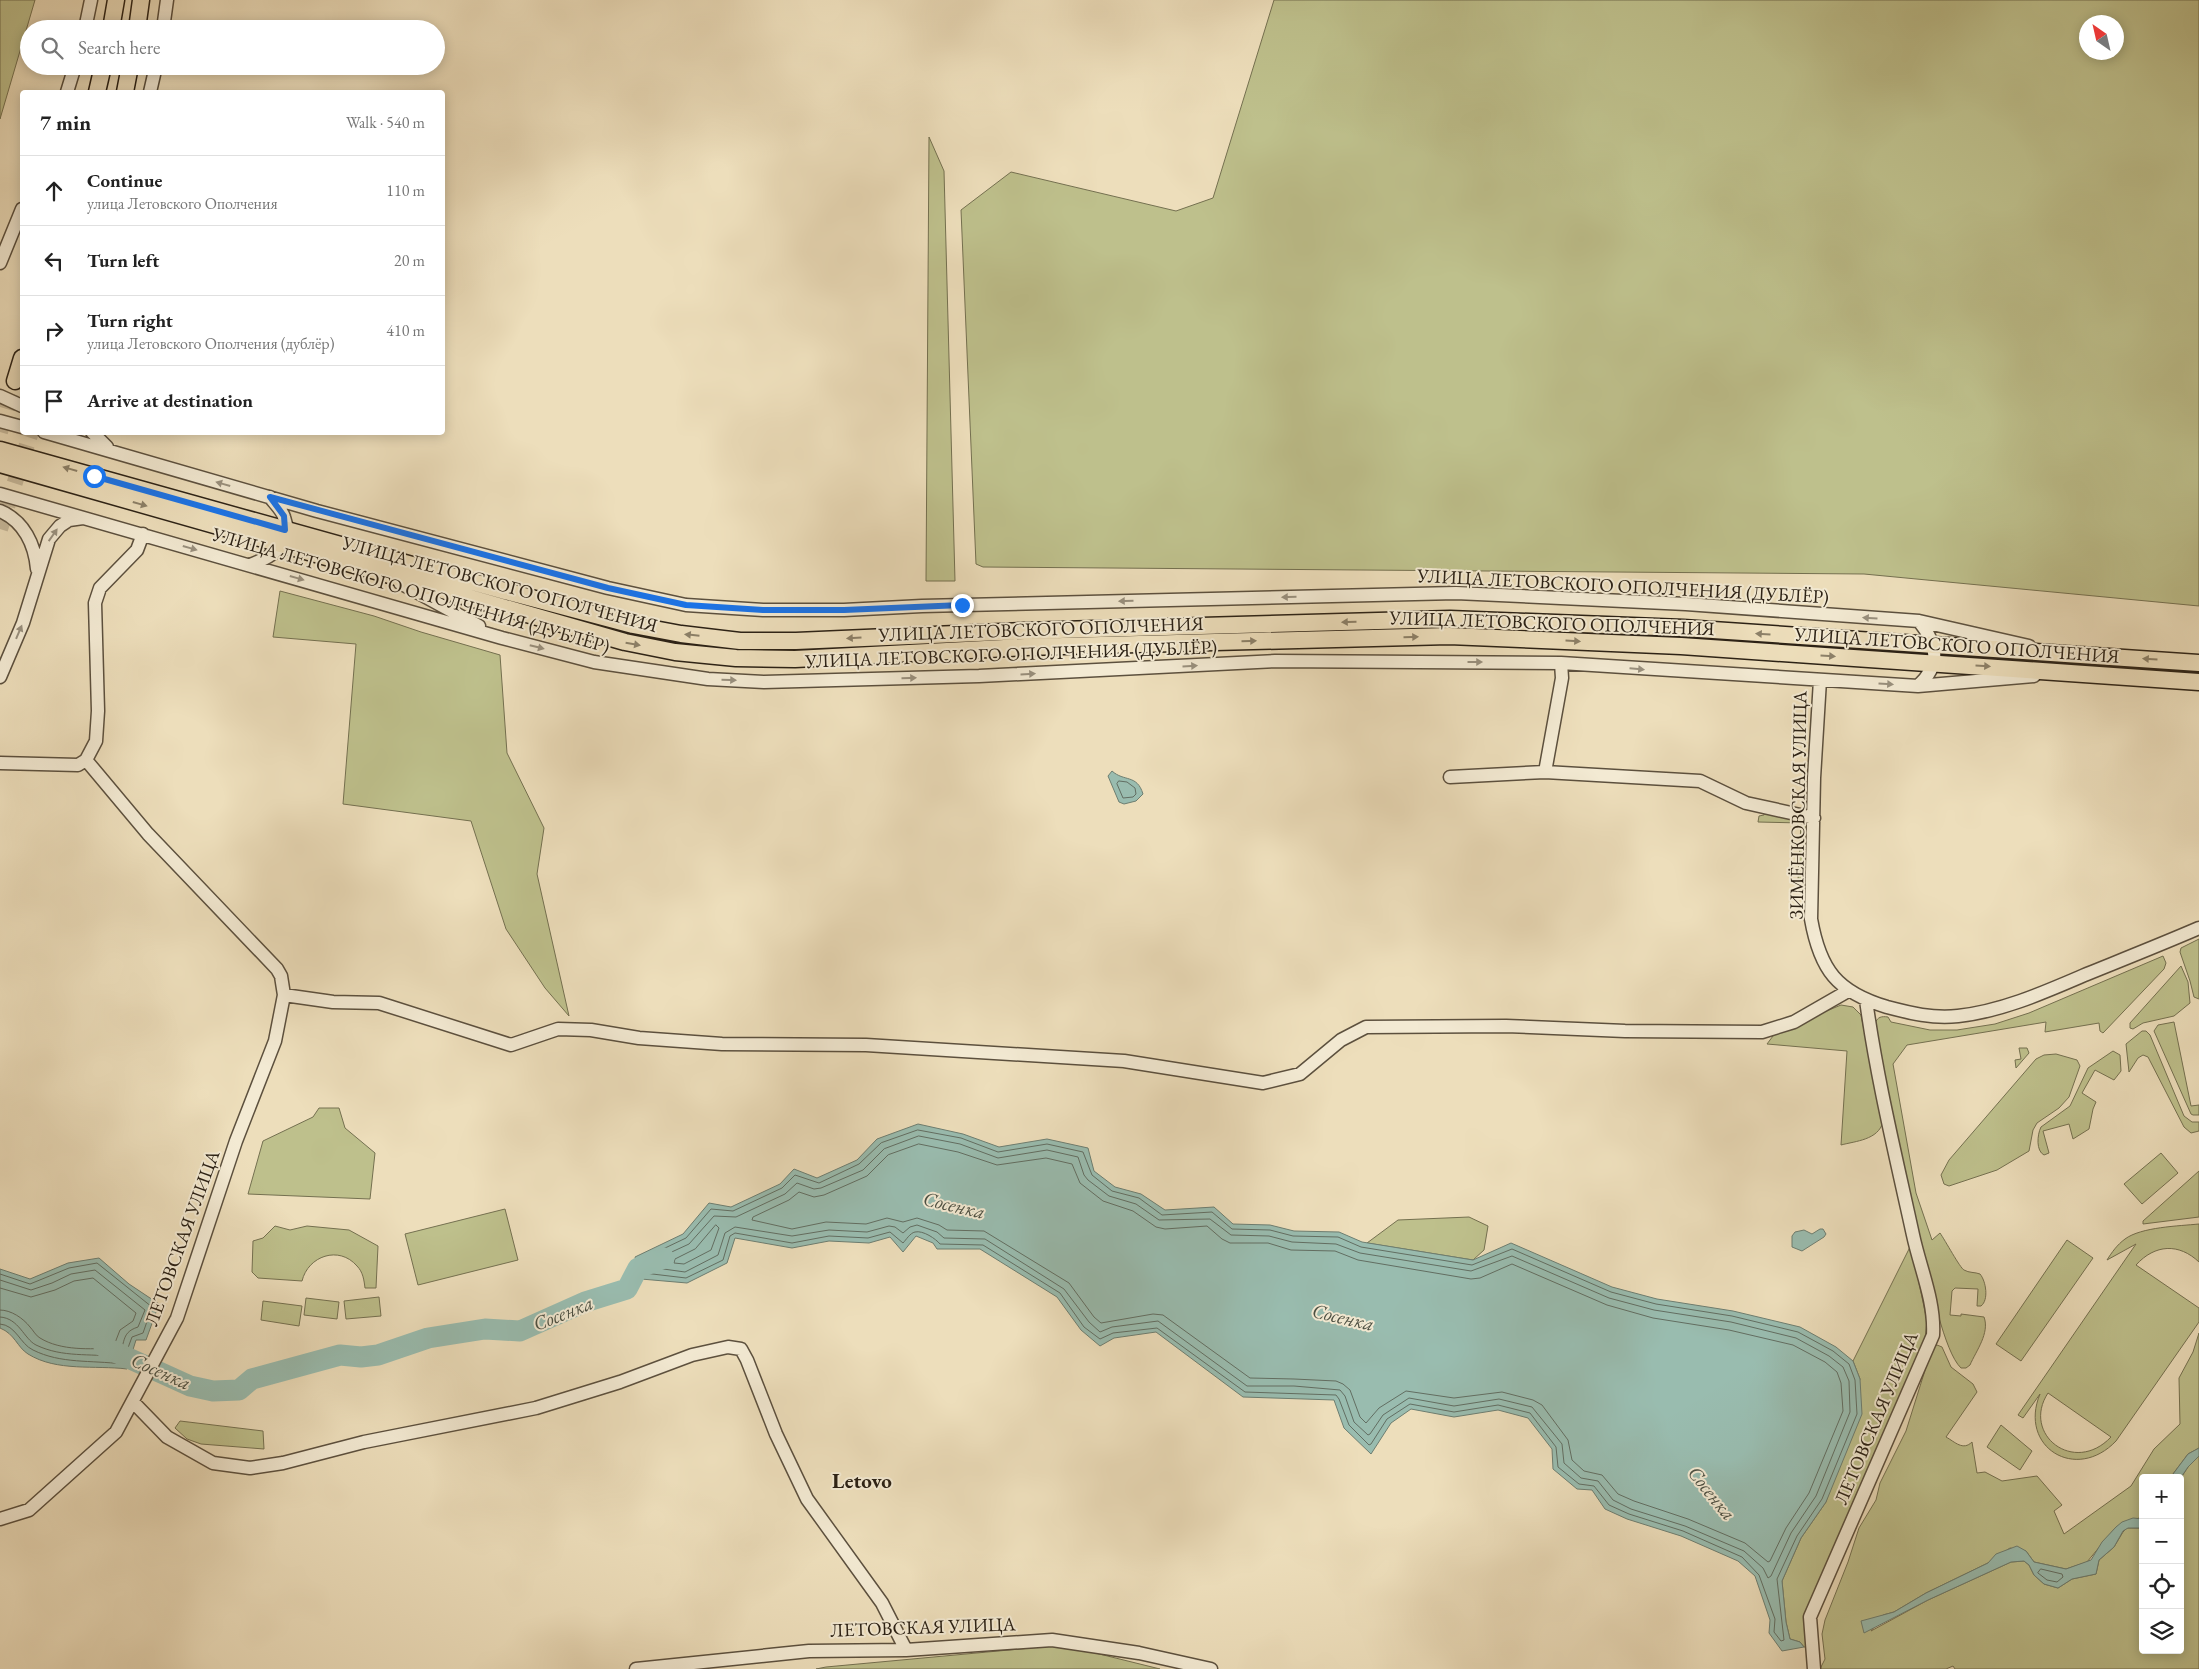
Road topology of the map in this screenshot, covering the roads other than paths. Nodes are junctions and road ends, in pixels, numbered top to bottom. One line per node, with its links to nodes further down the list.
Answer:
1 (91, 0): 5 (street)
2 (116, 0): 6 (main road)
3 (141, 0): 7 (main road)
4 (167, 0): 8 (street)
5 (87, 20)
6 (113, 20)
7 (138, 20)
8 (164, 20)
9 (72, 75): 13 (street)
10 (101, 75): 14 (main road)
11 (128, 75): 15 (main road)
12 (154, 75): 16 (street)
13 (68, 90)
14 (97, 90)
15 (125, 90)
16 (150, 90)
17 (20, 214): 18 (street)
18 (0, 263)
19 (20, 366): 20 (main road)
20 (16, 381)
21 (0, 396): 22 (street)
22 (20, 405)
23 (0, 421): 24 (street)
24 (20, 426)
25 (54, 435): 28 (street, УЛИЦА ЛЕТОВСКОГО ОПОЛЧЕНИЯ (ДУБЛЁР))
26 (94, 435): 28 (street)
27 (0, 450): 35 (main road, УЛИЦА ЛЕТОВСКОГО ОПОЛЧЕНИЯ, one-way to 27)
28 (113, 452): 31 (street, УЛИЦА ЛЕТОВСКОГО ОПОЛЧЕНИЯ (ДУБЛЁР), one-way to 28)
29 (0, 464): 35 (main road, УЛИЦА ЛЕТОВСКОГО ОПОЛЧЕНИЯ, one-way to 35)
30 (0, 494): 33 (street, УЛИЦА ЛЕТОВСКОГО ОПОЛЧЕНИЯ (ДУБЛЁР))
31 (270, 497): 35 (street); 39 (street, УЛИЦА ЛЕТОВСКОГО ОПОЛЧЕНИЯ (ДУБЛЁР), one-way to 31)
32 (0, 510): 37 (street)
33 (86, 518): 34 (street, УЛИЦА ЛЕТОВСКОГО ОПОЛЧЕНИЯ (ДУБЛЁР)); 37 (street, one-way to 33)
34 (143, 534): 36 (street, УЛИЦА ЛЕТОВСКОГО ОПОЛЧЕНИЯ (ДУБЛЁР), one-way to 36); 51 (street)
35 (284, 537): 36 (street); 38 (main road, УЛИЦА ЛЕТОВСКОГО ОПОЛЧЕНИЯ); 41 (main road, УЛИЦА ЛЕТОВСКОГО ОПОЛЧЕНИЯ, one-way to 35)
36 (250, 565): 40 (street, УЛИЦА ЛЕТОВСКОГО ОПОЛЧЕНИЯ (ДУБЛЁР), one-way to 40)
37 (38, 571): 47 (street, one-way to 37)
38 (380, 572): 40 (street); 44 (main road, УЛИЦА ЛЕТОВСКОГО ОПОЛЧЕНИЯ, one-way to 44)
39 (1919, 621): 41 (street); 42 (street, УЛИЦА ЛЕТОВСКОГО ОПОЛЧЕНИЯ (ДУБЛЁР))
40 (502, 638): 43 (street, УЛИЦА ЛЕТОВСКОГО ОПОЛЧЕНИЯ (ДУБЛЁР), one-way to 43)
41 (1934, 646): 42 (main road, УЛИЦА ЛЕТОВСКОГО ОПОЛЧЕНИЯ); 44 (street)
42 (2050, 652): 45 (main road, УЛИЦА ЛЕТОВСКОГО ОПОЛЧЕНИЯ, one-way to 42)
43 (1561, 662): 48 (street, УЛИЦА ЛЕТОВСКОГО ОПОЛЧЕНИЯ (ДУБЛЁР), one-way to 48); 53 (street)
44 (1934, 663): 46 (main road, УЛИЦА ЛЕТОВСКОГО ОПОЛЧЕНИЯ, one-way to 46); 50 (street)
45 (2199, 663)
46 (2076, 672): 49 (main road, УЛИЦА ЛЕТОВСКОГО ОПОЛЧЕНИЯ); 50 (street, УЛИЦА ЛЕТОВСКОГО ОПОЛЧЕНИЯ (ДУБЛЁР))
47 (0, 677)
48 (1820, 680): 50 (street, УЛИЦА ЛЕТОВСКОГО ОПОЛЧЕНИЯ (ДУБЛЁР), one-way to 50); 55 (street, ЗИМЁНКОВСКАЯ УЛИЦА)
49 (2199, 682)
50 (1918, 686)
51 (86, 760): 52 (street); 58 (street)
52 (0, 763)
53 (1545, 772): 54 (street); 55 (street)
54 (1450, 777)
55 (1814, 818): 57 (street, ЗИМЁНКОВСКАЯ УЛИЦА)
56 (2199, 928): 59 (street, ЗИМЁНКОВСКАЯ УЛИЦА)
57 (1848, 991): 58 (street); 59 (street, ЗИМЁНКОВСКАЯ УЛИЦА)
58 (284, 995): 60 (street, ЛЕТОВСКАЯ УЛИЦА)
59 (1866, 1000): 65 (street, ЛЕТОВСКАЯ УЛИЦА)
60 (133, 1402): 61 (street, ЛЕТОВСКАЯ УЛИЦА); 62 (street)
61 (0, 1519)
62 (906, 1650): 63 (street, ЛЕТОВСКАЯ УЛИЦА); 64 (street, ЛЕТОВСКАЯ УЛИЦА)
63 (636, 1669)
64 (1211, 1669)
65 (1814, 1669)

